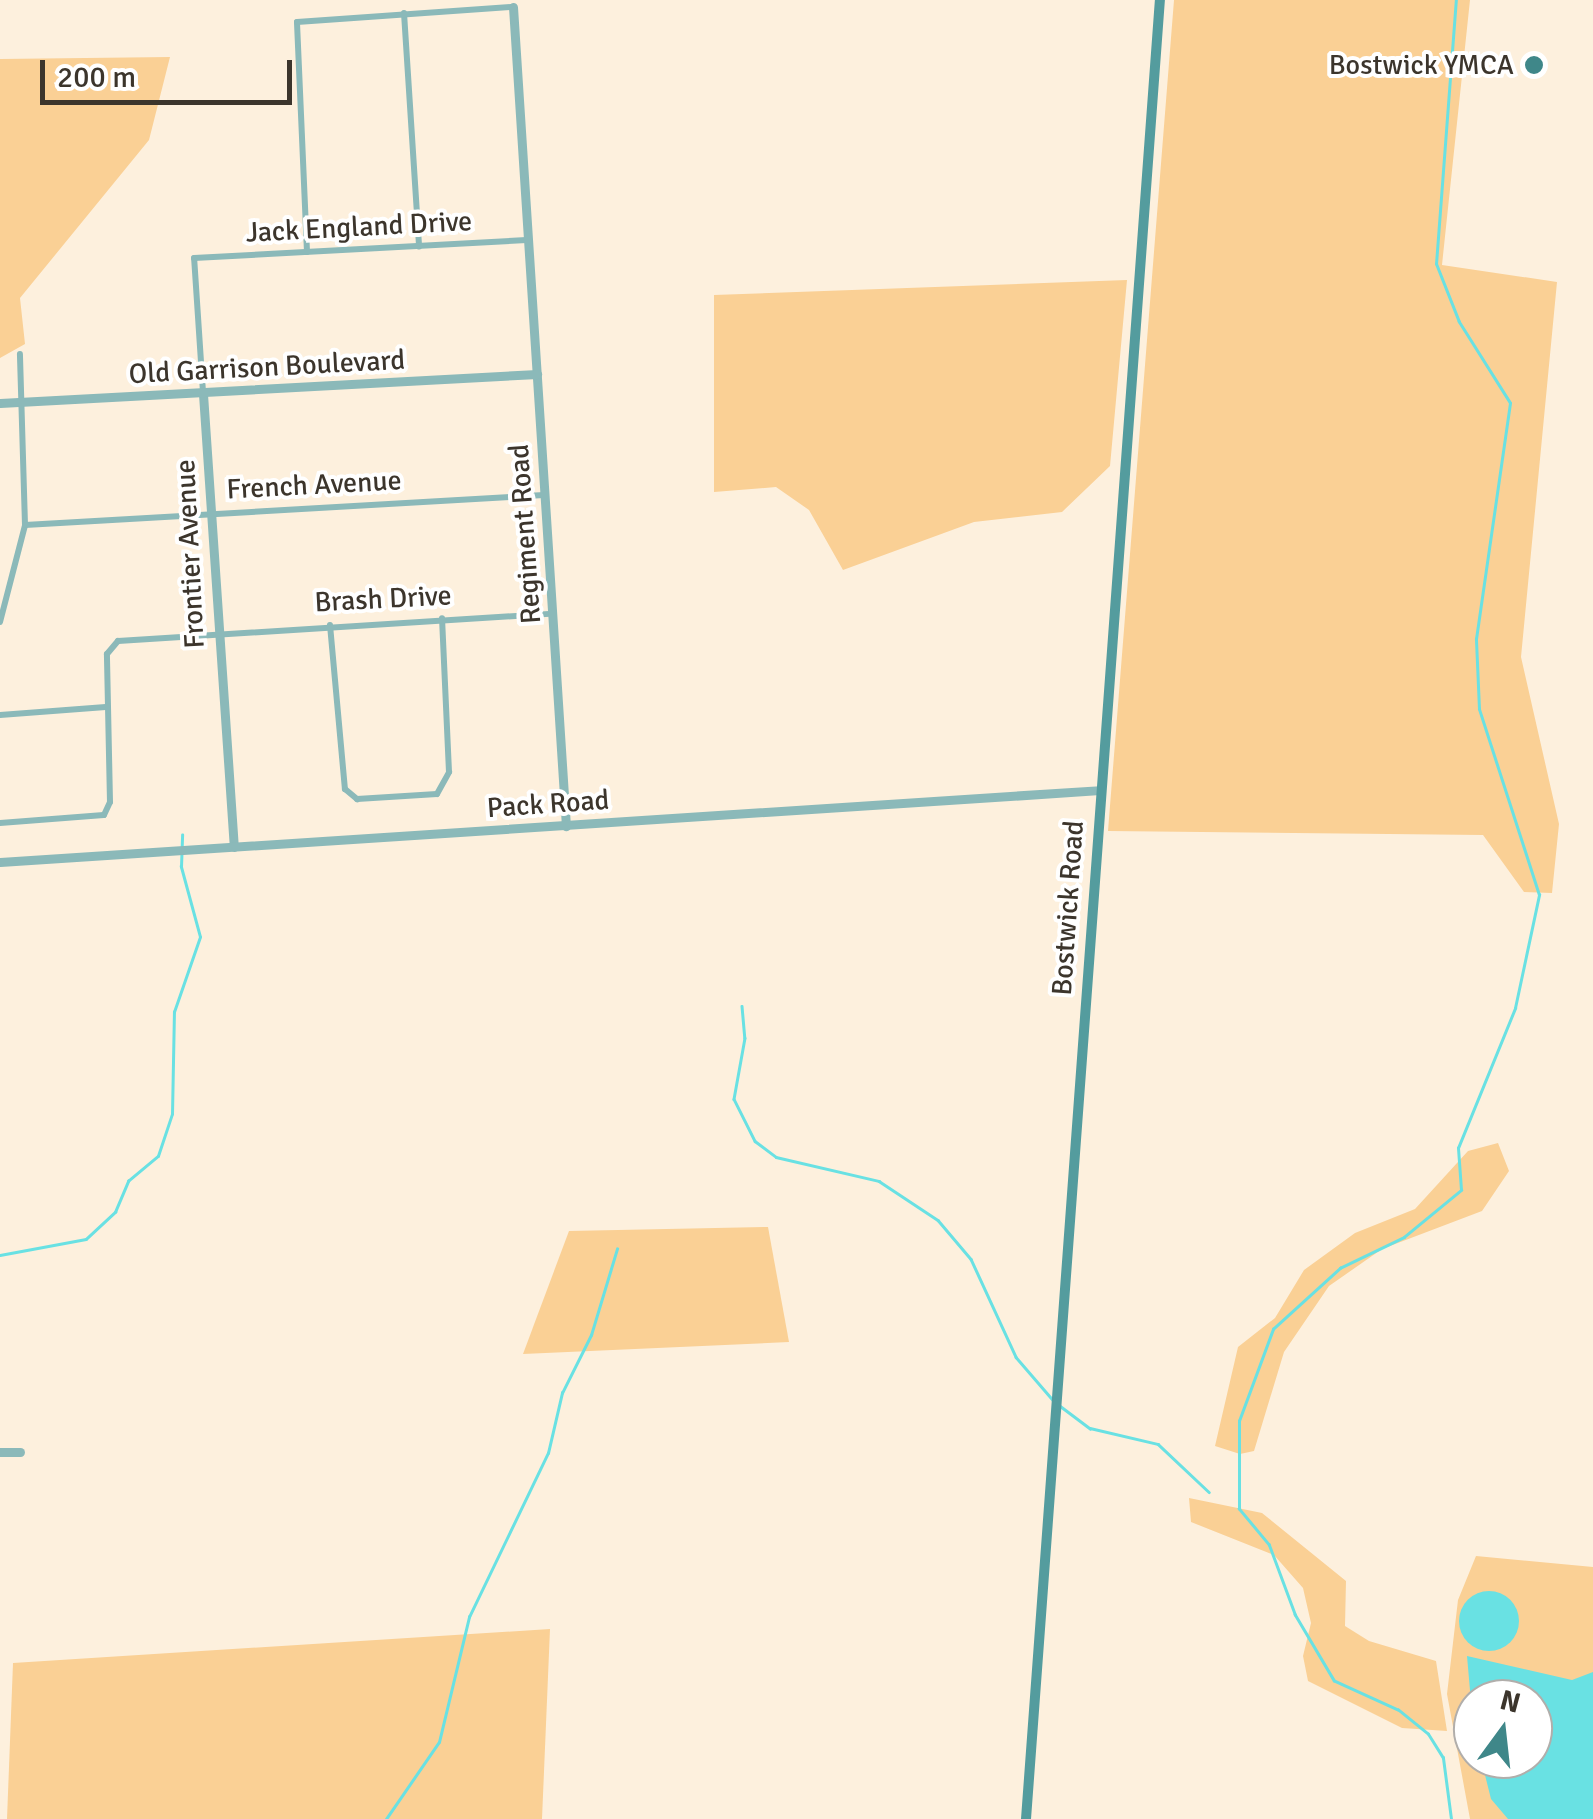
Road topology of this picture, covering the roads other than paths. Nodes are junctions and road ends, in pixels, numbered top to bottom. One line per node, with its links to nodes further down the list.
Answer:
1 (1160, 0): 23 (main road, Bostwick Road)
2 (513, 7): 3 (street); 4 (street, Regiment Road)
3 (404, 13): 5 (street); 6 (street)
4 (527, 240): 5 (street, Jack England Drive); 9 (street, Regiment Road)
5 (419, 246): 6 (street, Jack England Drive)
6 (307, 252): 7 (street, Jack England Drive)
7 (194, 258): 10 (street, Frontier Avenue)
8 (20, 354): 11 (street)
9 (537, 374): 10 (street, Old Garrison Boulevard); 13 (street, Regiment Road)
10 (203, 394): 11 (street, Old Garrison Boulevard); 14 (street, Frontier Avenue)
11 (23, 401): 12 (street, Old Garrison Boulevard); 15 (street)
12 (0, 403)
13 (546, 495): 14 (street, French Avenue); 16 (street, Regiment Road)
14 (212, 513): 15 (street, French Avenue); 20 (street, Frontier Avenue)
15 (24, 525): 18 (street)
16 (553, 614): 17 (street, Brash Drive); 25 (street, Regiment Road)
17 (442, 618): 19 (street, Brash Drive); 19 (street)
18 (0, 622)
19 (330, 625): 20 (street, Brash Drive)
20 (216, 632): 21 (street, Brash Drive); 26 (street, Frontier Avenue)
21 (106, 707): 22 (street); 24 (street, Brash Drive)
22 (0, 716)
23 (1100, 790): 25 (street, Pack Road); 30 (main road, Bostwick Road)
24 (0, 824)
25 (566, 826): 26 (street, Pack Road)
26 (234, 847): 27 (street, Pack Road)
27 (0, 862)
28 (0, 1452): 29 (street)
29 (20, 1452)
30 (1026, 1819)

